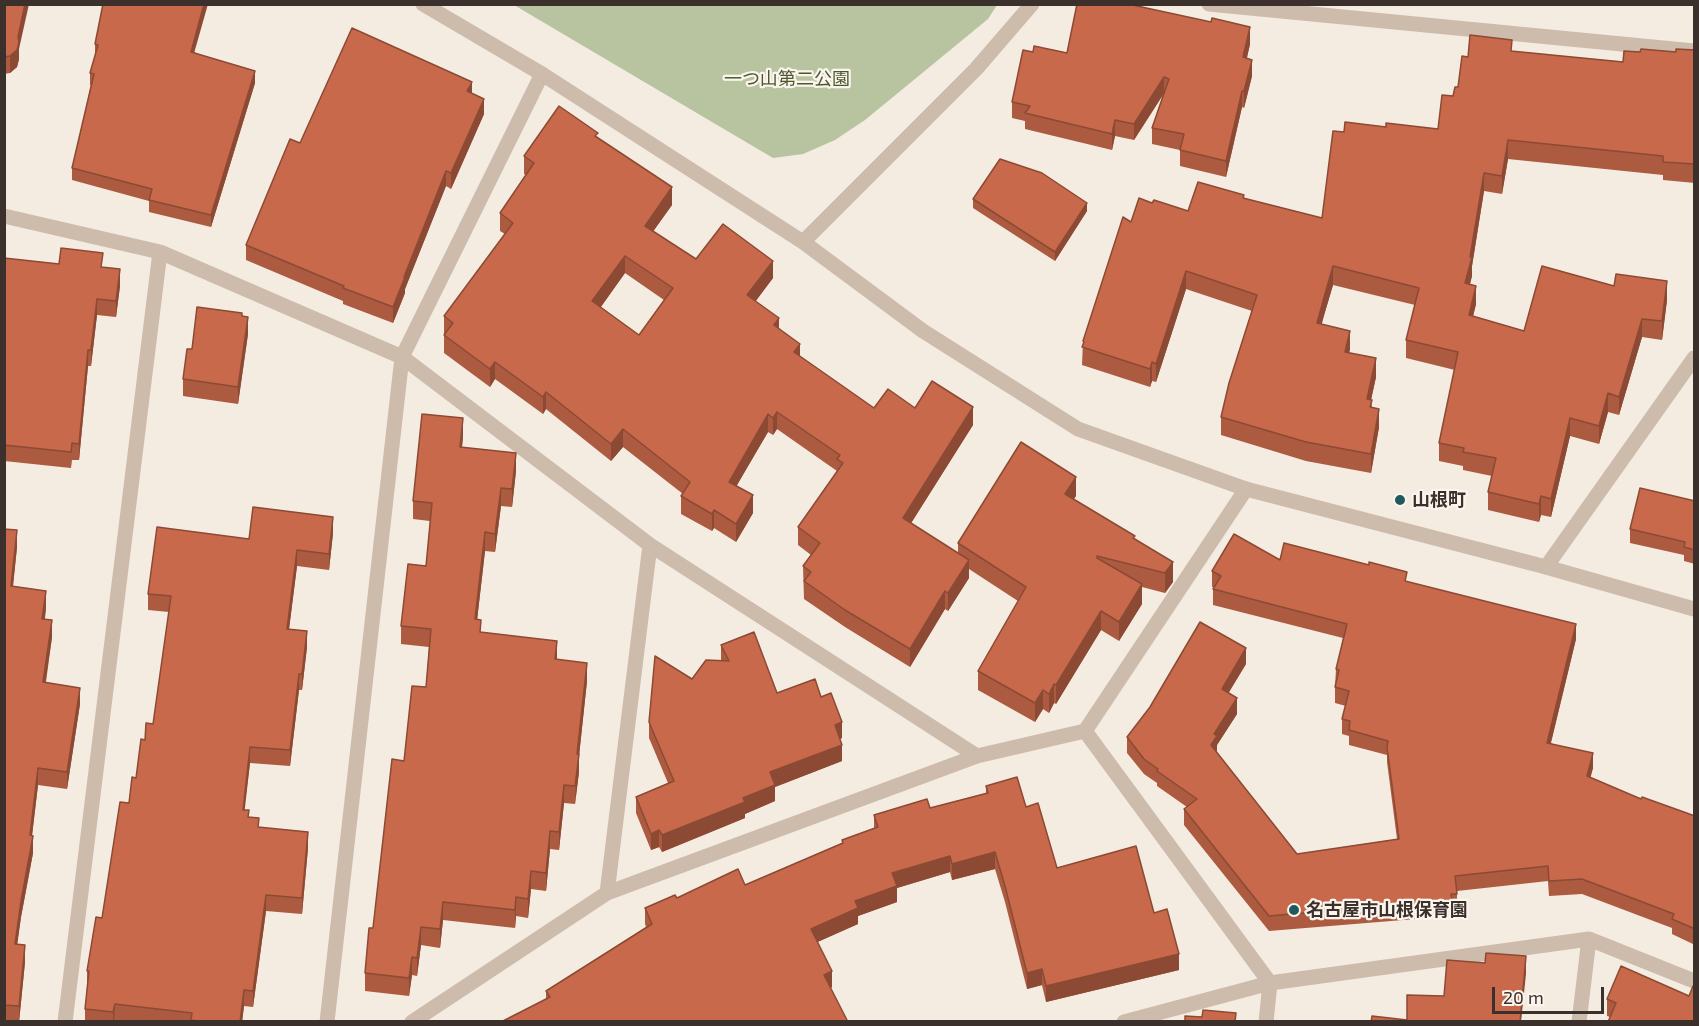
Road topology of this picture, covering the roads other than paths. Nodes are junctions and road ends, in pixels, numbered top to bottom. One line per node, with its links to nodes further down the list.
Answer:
1 (423, 4): 5 (street)
2 (1032, 4): 7 (street)
3 (1209, 4): 4 (street)
4 (1695, 51)
5 (542, 74): 7 (street); 9 (street)
6 (4, 216): 8 (street)
7 (803, 242): 11 (street)
8 (160, 252): 9 (street); 21 (street)
9 (402, 357): 12 (street); 22 (street)
10 (1695, 358): 13 (street)
11 (1246, 489): 13 (street); 15 (street)
12 (650, 545): 16 (street); 17 (street)
13 (1546, 567): 14 (street)
14 (1695, 609)
15 (1085, 731): 16 (street); 20 (street)
16 (977, 756): 17 (street)
17 (607, 893): 23 (street)
18 (1589, 939): 19 (street); 20 (street); 26 (street)
19 (1695, 981)
20 (1270, 983): 24 (street); 25 (street)
21 (65, 1022)
22 (327, 1022)
23 (411, 1022)
24 (1124, 1022)
25 (1266, 1022)
26 (1579, 1022)

